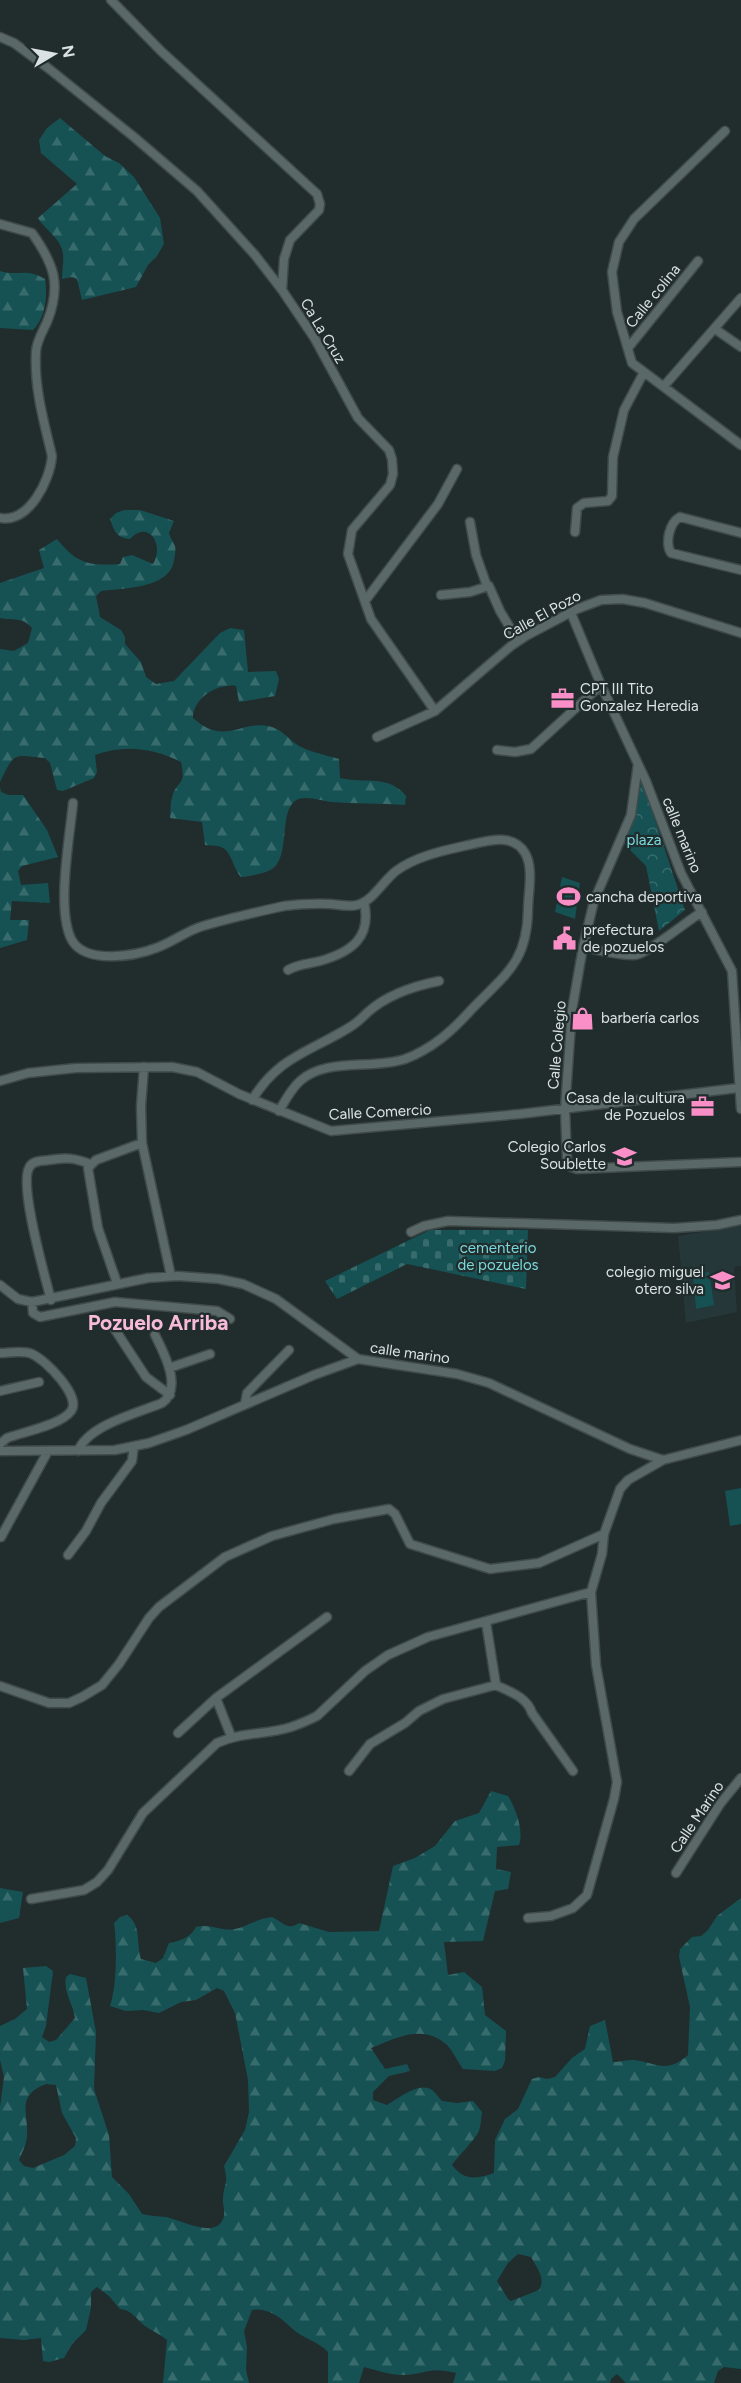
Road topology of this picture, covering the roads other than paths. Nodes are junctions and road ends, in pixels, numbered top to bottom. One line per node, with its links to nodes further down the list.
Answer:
1 (111, 0): 6 (street)
2 (0, 37): 6 (street, Ca La Cruz)
3 (725, 131): 10 (street)
4 (0, 224): 15 (street)
5 (698, 261): 10 (street, Calle colina)
6 (282, 290): 22 (street, Ca La Cruz)
7 (741, 298): 8 (street)
8 (715, 329): 9 (street); 12 (street)
9 (741, 347)
10 (628, 348): 11 (street)
11 (644, 372): 12 (street); 17 (street)
12 (664, 386): 13 (street)
13 (741, 445)
14 (457, 469): 22 (street)
15 (0, 518)
16 (470, 522): 20 (street)
17 (575, 532)
18 (741, 533): 19 (street)
19 (741, 570)
20 (488, 586): 21 (street); 25 (street)
21 (441, 595)
22 (364, 601): 27 (street, Ca La Cruz)
23 (572, 613): 24 (street, Calle El Pozo); 25 (street, Calle El Pozo); 26 (street, calle marino)
24 (741, 633)
25 (519, 641): 27 (street, Calle El Pozo)
26 (601, 685): 29 (street); 30 (street, calle marino)
27 (435, 711): 28 (street, Calle El Pozo)
28 (377, 737)
29 (497, 750)
30 (638, 764): 33 (street, calle marino); 34 (street, Calle Colegio)
31 (73, 803): 32 (street)
32 (364, 902): 35 (street); 43 (street)
33 (702, 912): 34 (street); 39 (street, calle marino)
34 (583, 947): 41 (street, Calle Colegio)
35 (288, 970)
36 (439, 981): 40 (street)
37 (144, 1067): 38 (street, Calle Comercio); 40 (street, Calle Comercio); 44 (street)
38 (0, 1081)
39 (738, 1088): 41 (street, Calle Comercio); 42 (street, calle marino)
40 (252, 1100): 43 (street, Calle Comercio)
41 (565, 1109): 43 (street, Calle Comercio); 45 (street, Calle Colegio)
42 (741, 1109)
43 (279, 1111)
44 (142, 1143): 46 (street); 49 (street)
45 (741, 1162)
46 (90, 1164): 50 (street); 52 (street)
47 (741, 1220): 48 (street)
48 (411, 1232)
49 (171, 1276): 50 (street); 60 (street)
50 (117, 1283): 52 (street)
51 (0, 1285): 53 (street)
52 (51, 1300): 53 (street)
53 (32, 1302): 54 (street)
54 (230, 1319)
55 (112, 1325): 64 (street)
56 (155, 1335): 61 (street)
57 (289, 1350): 65 (street)
58 (0, 1353): 67 (street)
59 (210, 1354): 61 (street)
60 (358, 1359): 65 (street, calle marino); 72 (street, calle marino)
61 (169, 1368): 64 (street)
62 (39, 1382): 63 (street)
63 (0, 1391)
64 (170, 1395): 69 (street)
65 (245, 1404): 68 (street, calle marino)
66 (741, 1440): 72 (street)
67 (0, 1444)
68 (134, 1446): 69 (street, calle marino); 75 (street)
69 (78, 1450): 71 (street, calle marino)
70 (0, 1451): 71 (street, calle marino)
71 (48, 1451): 74 (street)
72 (663, 1460): 73 (street)
73 (604, 1534): 76 (street); 80 (street)
74 (1, 1537)
75 (68, 1555)
76 (591, 1592): 78 (street); 89 (street)
77 (327, 1617): 81 (street)
78 (486, 1622): 79 (street); 83 (street)
79 (496, 1685): 84 (street); 85 (street)
80 (0, 1686)
81 (216, 1698): 82 (street); 83 (street)
82 (178, 1733)
83 (231, 1736): 88 (street)
84 (349, 1771)
85 (573, 1771)
86 (741, 1778): 87 (street, Calle Marino)
87 (676, 1873)
88 (32, 1899)
89 (528, 1918)

